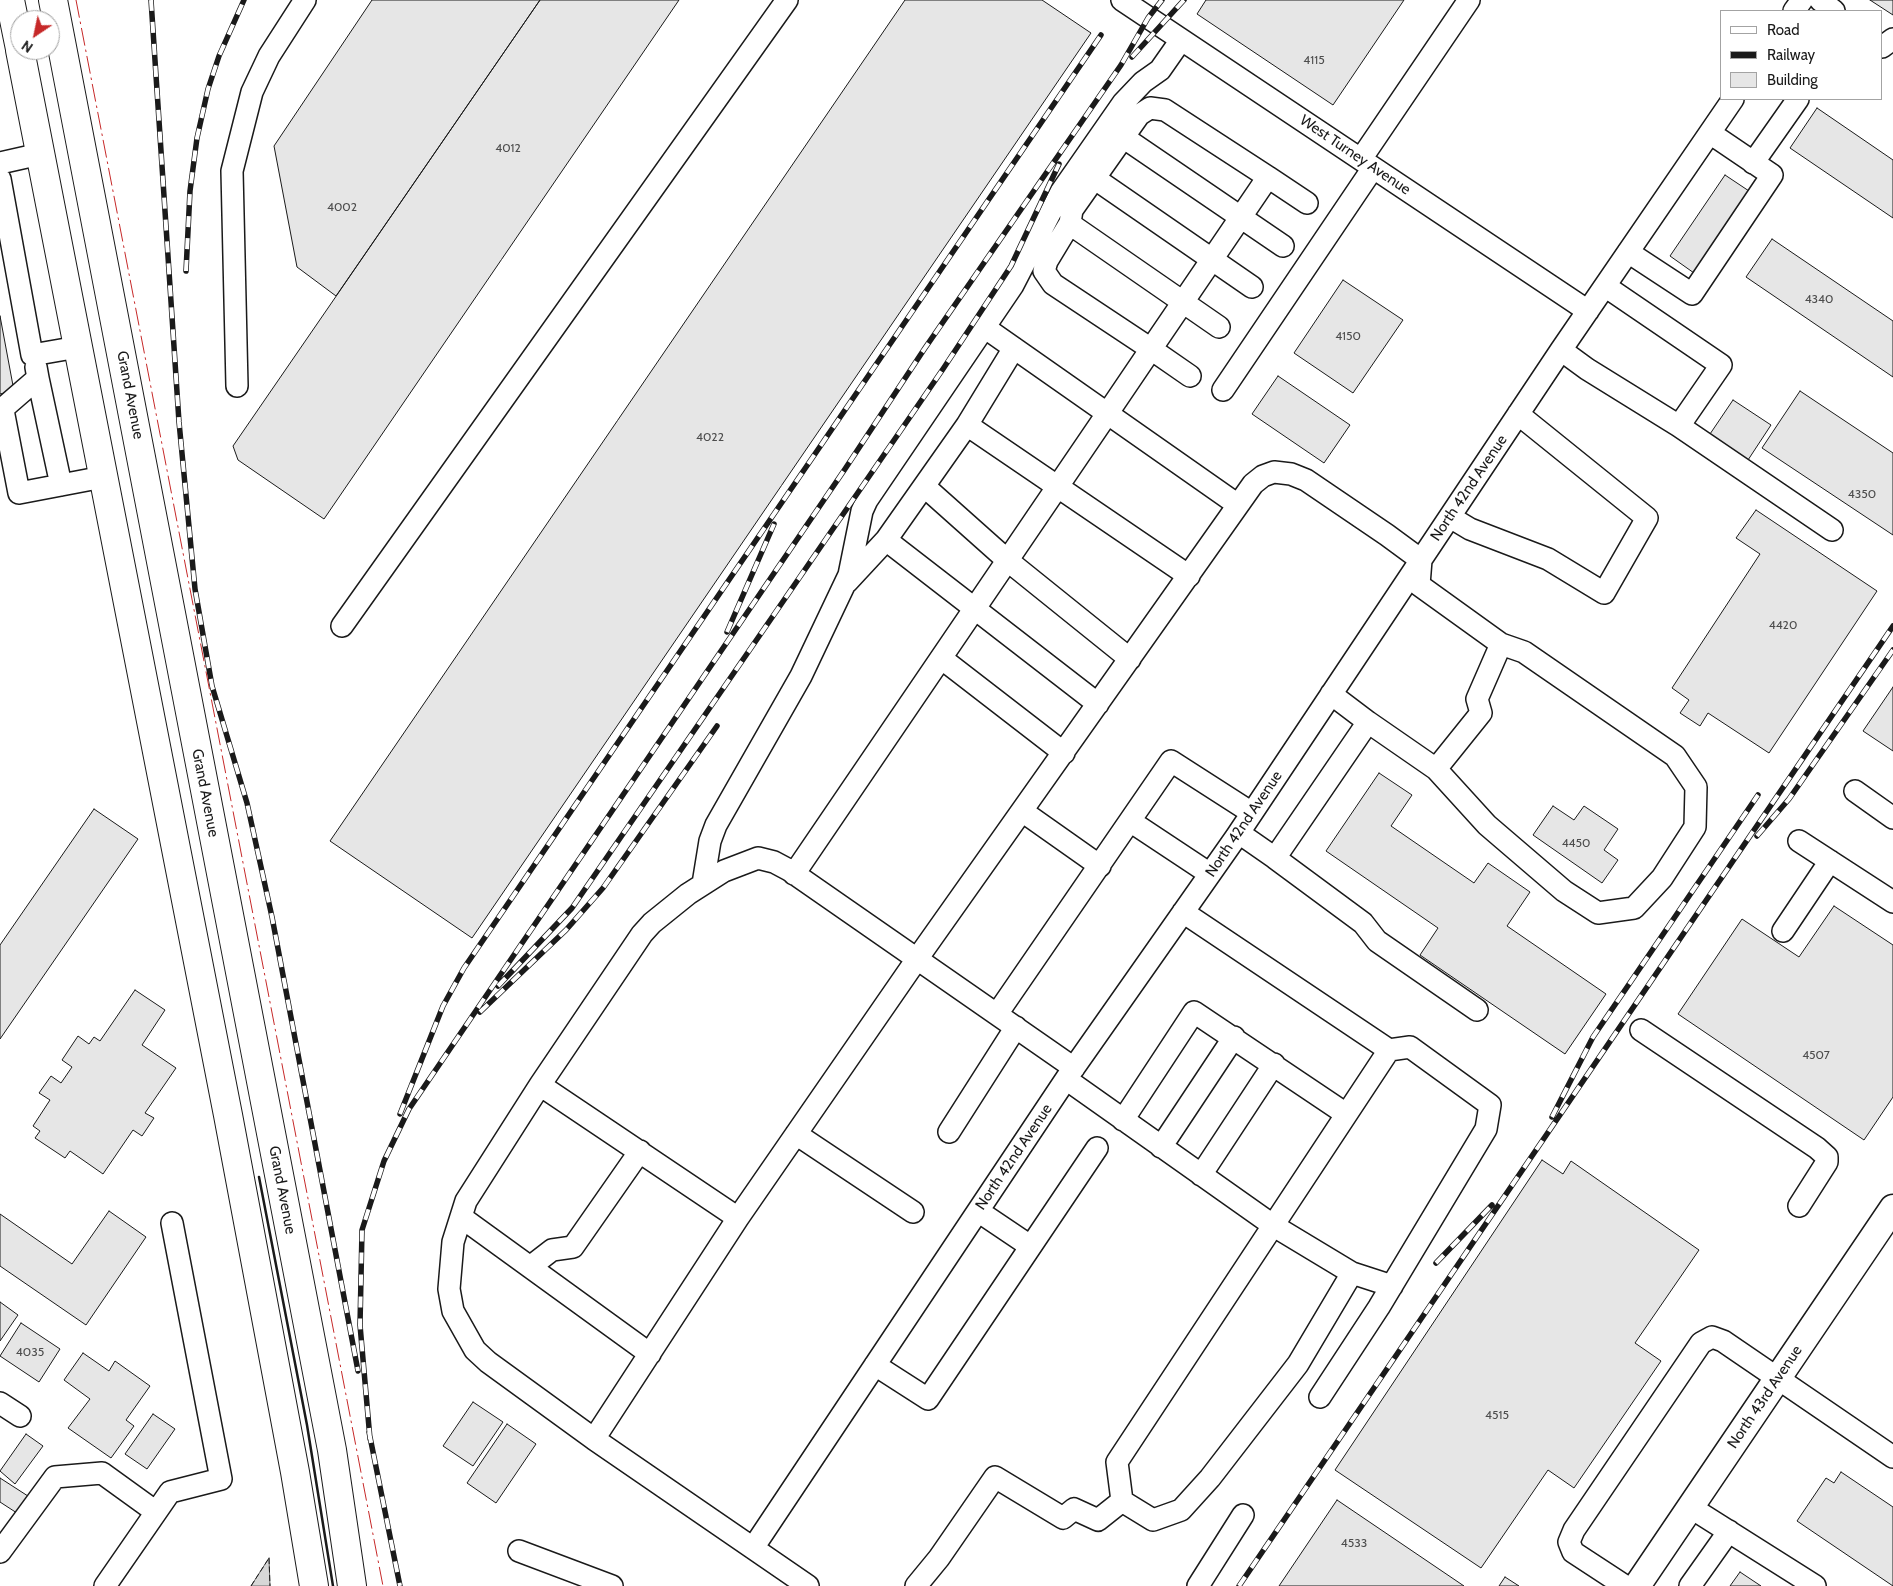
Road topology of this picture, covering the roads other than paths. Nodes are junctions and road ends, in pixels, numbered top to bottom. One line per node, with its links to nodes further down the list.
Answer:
1 (53, 0): 133 (highway, Grand Avenue)
2 (305, 0): 40 (street)
3 (787, 0): 60 (street)
4 (1122, 0): 8 (street, West Turney Avenue)
5 (1469, 0): 17 (street)
6 (1820, 0): 7 (street)
7 (1833, 10)
8 (1181, 40): 17 (street, West Turney Avenue); 31 (street)
9 (22, 60): 14 (highway)
10 (1732, 100): 12 (street, North 42nd Avenue)
11 (1797, 100): 15 (street)
12 (1710, 134): 15 (street); 25 (street, North 42nd Avenue)
13 (1123, 137): 18 (street); 19 (street); 22 (street)
14 (40, 154): 16 (street); 33 (highway)
15 (1753, 162): 25 (street)
16 (0, 163)
17 (1367, 163): 30 (street, West Turney Avenue); 41 (street)
18 (1268, 176): 21 (street); 22 (street)
19 (1094, 178): 23 (street); 26 (street)
20 (0, 179): 37 (street)
21 (1307, 203)
22 (1241, 216): 24 (street); 26 (street)
23 (1070, 224): 29 (street); 35 (street)
24 (1282, 246)
25 (1628, 252): 27 (street, North 42nd Avenue)
26 (1212, 259): 28 (street); 29 (street)
27 (1605, 286): 30 (street, North 42nd Avenue); 46 (street)
28 (1252, 287)
29 (1182, 302): 32 (street); 35 (street)
30 (1588, 311): 36 (street, North 42nd Avenue)
31 (984, 327): 34 (street); 58 (street)
32 (1219, 327)
33 (78, 347): 37 (street); 47 (highway)
34 (1014, 348): 43 (street); 45 (street)
35 (1151, 349): 38 (street); 43 (street)
36 (1562, 350): 44 (street, North 42nd Avenue); 46 (street)
37 (32, 355): 39 (street)
38 (1190, 376)
39 (38, 378): 42 (street); 48 (street)
40 (237, 386)
41 (1223, 390)
42 (1, 410): 48 (street)
43 (1107, 414): 50 (street); 51 (street)
44 (1518, 414): 52 (street, North 42nd Avenue); 52 (street)
45 (967, 425): 49 (street); 50 (street)
46 (1679, 426): 53 (street)
47 (103, 477): 48 (street); 132 (highway)
48 (61, 485)
49 (924, 486): 54 (street); 55 (street)
50 (1058, 486): 55 (street); 57 (street)
51 (1238, 505): 56 (street); 57 (street)
52 (1450, 517): 56 (street, North 42nd Avenue)
53 (1832, 530)
54 (886, 540): 58 (street); 59 (street)
55 (1007, 560): 59 (street); 63 (street)
56 (1421, 560): 61 (street); 64 (street, North 42nd Avenue)
57 (1188, 576): 63 (street)
58 (844, 586): 81 (street)
59 (974, 608): 62 (street); 65 (street)
60 (342, 626)
61 (1501, 644): 68 (street); 68 (street)
62 (940, 658): 67 (street); 79 (street)
63 (1130, 659): 65 (street)
64 (1331, 694): 66 (street); 71 (street, North 42nd Avenue)
65 (1098, 704): 67 (street)
66 (1368, 722): 68 (street); 76 (street)
67 (1064, 752): 70 (street)
68 (1436, 769)
69 (1855, 791): 72 (street)
70 (1022, 811): 78 (street); 85 (street)
71 (1252, 813): 73 (street); 74 (street, North 42nd Avenue)
72 (1893, 818)
73 (1130, 821): 78 (street); 80 (street)
74 (1238, 833): 76 (street); 80 (street, North 42nd Avenue)
75 (1799, 841): 77 (street)
76 (1276, 858): 86 (street)
77 (1830, 861): 82 (street); 84 (street)
78 (1100, 866): 87 (street)
79 (794, 874): 81 (street); 85 (street)
80 (1210, 874): 83 (street, North 42nd Avenue)
81 (703, 884): 94 (street)
82 (1893, 902)
83 (1183, 912): 91 (street); 93 (street, North 42nd Avenue)
84 (1783, 932)
85 (917, 959): 87 (street); 98 (street)
86 (1477, 1010)
87 (997, 1014): 88 (street)
88 (1016, 1028): 93 (street); 97 (street)
89 (1641, 1030): 103 (street)
90 (1234, 1037): 92 (street); 96 (street); 99 (street)
91 (1389, 1050): 95 (street); 114 (street)
92 (1274, 1064): 95 (street); 102 (street)
93 (1070, 1074): 96 (street); 105 (street, North 42nd Avenue)
94 (540, 1085): 101 (street); 107 (street)
95 (1346, 1114): 110 (street)
96 (1123, 1120): 99 (street)
97 (949, 1132)
98 (796, 1134): 106 (street); 108 (street)
99 (1161, 1147): 102 (street)
100 (1097, 1148): 111 (street)
101 (640, 1151): 108 (street); 112 (street)
102 (1200, 1175): 110 (street)
103 (1799, 1206)
104 (1893, 1208): 117 (main road, North 43rd Avenue)
105 (978, 1211): 111 (street); 116 (street, North 42nd Avenue)
106 (913, 1212)
107 (460, 1217): 112 (street); 121 (street)
108 (738, 1218): 115 (street)
109 (172, 1223): 125 (street)
110 (1274, 1226): 113 (street); 123 (street)
111 (1030, 1246): 116 (street)
112 (530, 1267): 115 (street)
113 (1352, 1273): 114 (street); 123 (street)
114 (1392, 1286): 118 (street)
115 (650, 1354): 121 (street)
116 (875, 1365): 128 (street, North 42nd Avenue)
117 (1777, 1379): 122 (street); 124 (main road, North 43rd Avenue); 138 (street)
118 (1320, 1397)
119 (0, 1403): 120 (street)
120 (20, 1416)
121 (594, 1439): 128 (street)
122 (1893, 1457)
123 (1122, 1501): 136 (street)
124 (1690, 1507): 127 (street); 139 (main road, North 43rd Avenue)
125 (156, 1512): 129 (street); 131 (street)
126 (1243, 1515): 137 (street)
127 (1729, 1530): 140 (street); 141 (street)
128 (753, 1548): 135 (street)
129 (0, 1552)
130 (519, 1552): 134 (street)
131 (104, 1586)
132 (314, 1586)
133 (352, 1586)
134 (612, 1586)
135 (808, 1586)
136 (916, 1586)
137 (1198, 1586)
138 (1626, 1586)
139 (1636, 1586)
140 (1690, 1586)
141 (1815, 1586)

